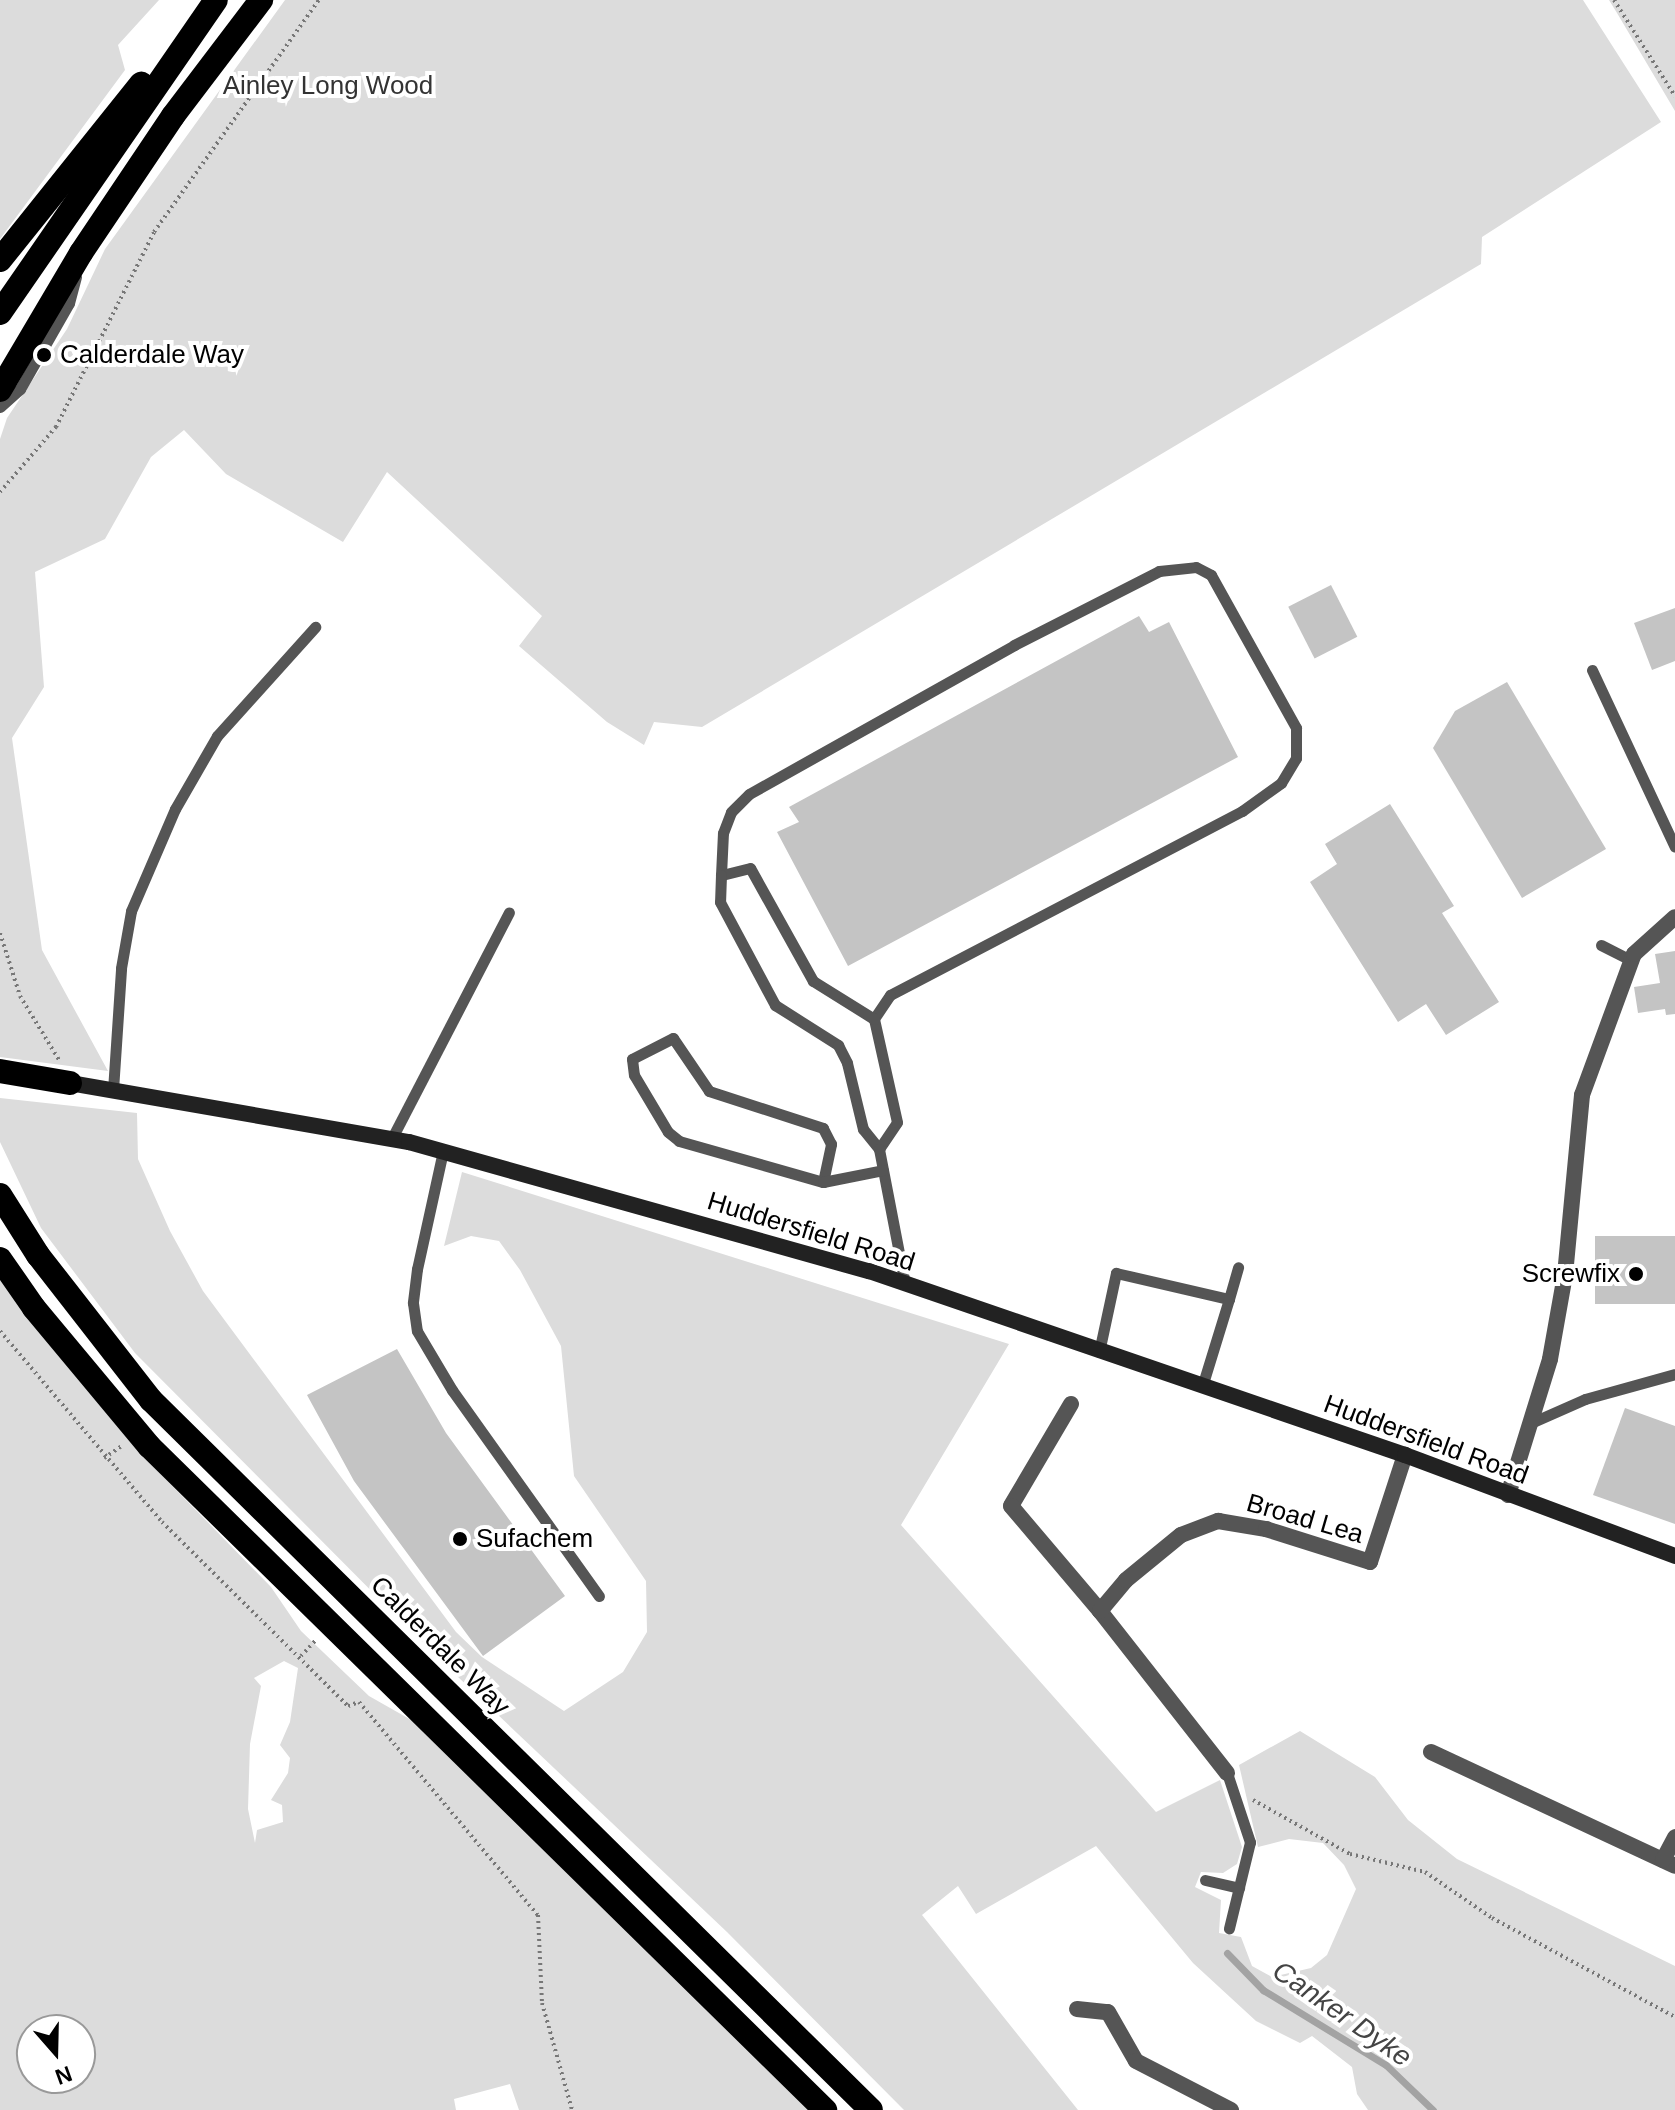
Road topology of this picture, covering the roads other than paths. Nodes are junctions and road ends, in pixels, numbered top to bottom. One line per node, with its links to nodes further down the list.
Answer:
1 (216, 0): 4 (highway); 5 (highway)
2 (261, 0): 3 (highway)
3 (81, 253): 6 (highway); 7 (lane)
4 (0, 260)
5 (0, 313)
6 (0, 390)
7 (0, 407)
8 (315, 627): 19 (lane)
9 (1592, 670): 10 (lane)
10 (1675, 847)
11 (721, 875): 16 (lane); 16 (lane); 21 (lane)
12 (509, 912): 20 (lane)
13 (1675, 917): 15 (street)
14 (1601, 945): 15 (lane)
15 (1631, 960): 34 (street)
16 (874, 1019): 21 (lane)
17 (0, 1071): 18 (highway)
18 (70, 1083): 19 (street, Huddersfield Road)
19 (113, 1090): 20 (street, Huddersfield Road)
20 (392, 1138): 22 (street, Huddersfield Road)
21 (879, 1149): 23 (lane)
22 (443, 1151): 28 (street, Huddersfield Road); 38 (lane)
23 (883, 1170): 24 (lane); 28 (lane)
24 (823, 1182): 24 (lane)
25 (0, 1195): 49 (highway, Calderdale Way)
26 (0, 1259): 48 (highway)
27 (1238, 1267): 29 (lane)
28 (905, 1284): 30 (street, Huddersfield Road)
29 (1229, 1299): 30 (lane); 32 (lane)
30 (1099, 1352): 32 (street, Huddersfield Road)
31 (1675, 1374): 34 (lane)
32 (1202, 1387): 35 (street, Huddersfield Road)
33 (1071, 1404): 39 (street)
34 (1533, 1422): 36 (street)
35 (1405, 1455): 36 (street, Huddersfield Road); 39 (street, Broad Lea)
36 (1508, 1495): 37 (street, Huddersfield Road)
37 (1675, 1556)
38 (599, 1596)
39 (1100, 1611): 41 (street)
40 (1431, 1752): 43 (street)
41 (1227, 1773): 45 (lane)
42 (1675, 1837): 43 (street)
43 (1669, 1863)
44 (1205, 1880): 45 (lane)
45 (1239, 1888): 46 (lane)
46 (1229, 1928)
47 (1077, 2009): 50 (street)
48 (825, 2110)
49 (871, 2110)
50 (1231, 2110)

